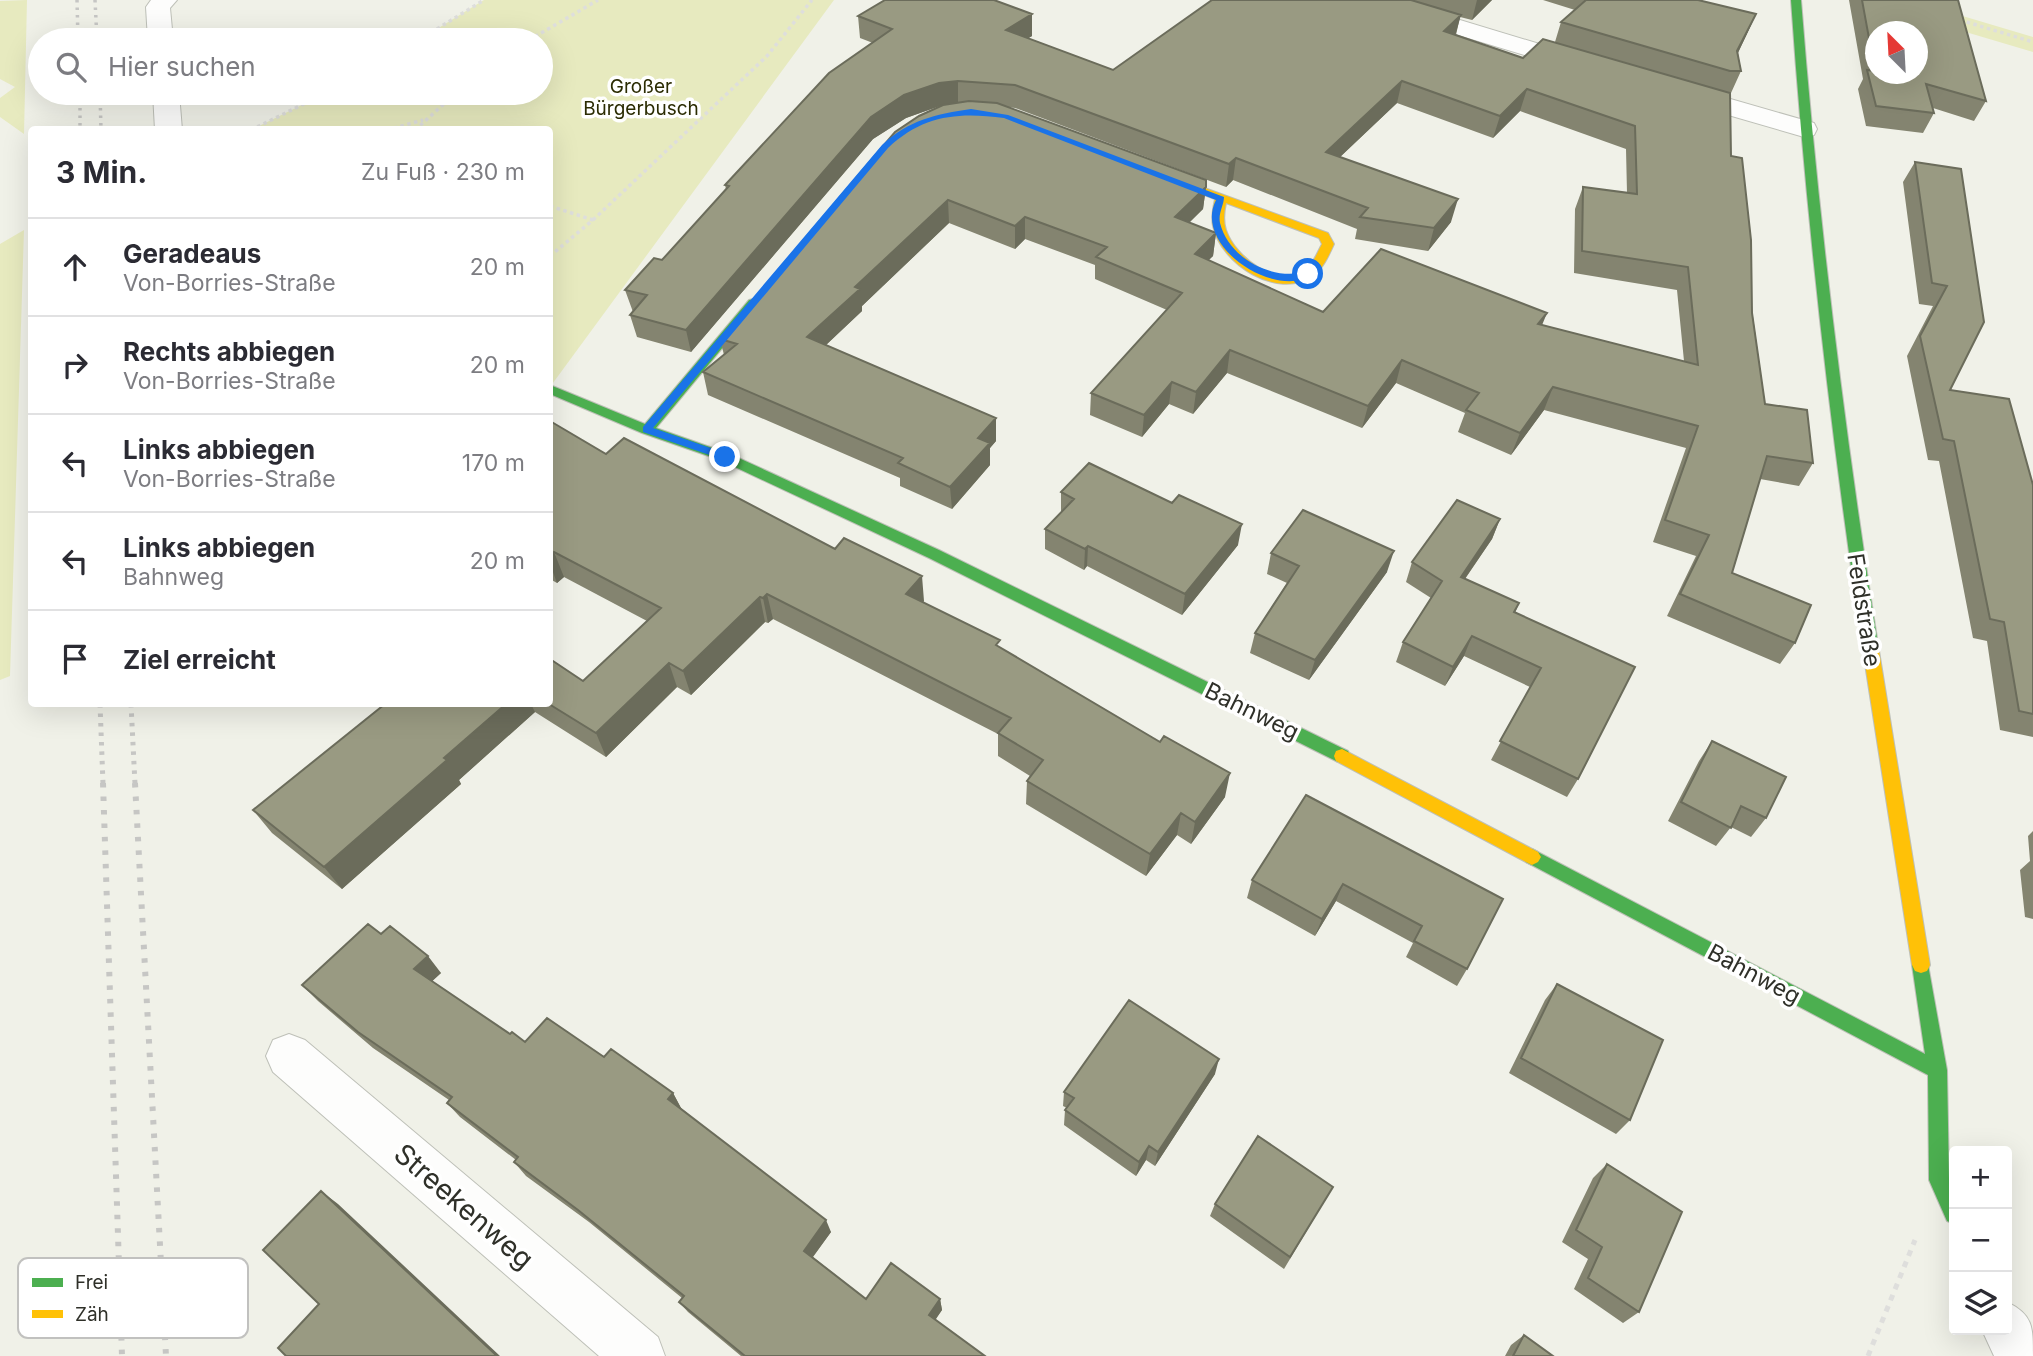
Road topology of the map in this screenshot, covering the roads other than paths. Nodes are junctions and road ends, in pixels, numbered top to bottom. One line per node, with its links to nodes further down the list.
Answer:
1 (165, 0): 4 (street)
2 (1368, 0): 5 (street)
3 (1796, 0): 9 (street, Feldstraße)
4 (160, 28)
5 (1608, 72)
6 (1660, 87): 9 (street)
7 (167, 105): 8 (street)
8 (169, 126)
9 (1804, 130): 16 (street, Feldstraße)
10 (1145, 170): 11 (street)
11 (1221, 199): 11 (street)
12 (761, 293): 14 (street)
13 (553, 390): 14 (street, Bahnweg)
14 (646, 430): 16 (street, Bahnweg)
15 (289, 1056): 19 (street, Streekenweg)
16 (1937, 1070): 17 (street, Feldstraße)
17 (1952, 1209)
18 (2011, 1335): 20 (street)
19 (639, 1356)
20 (2024, 1356)

